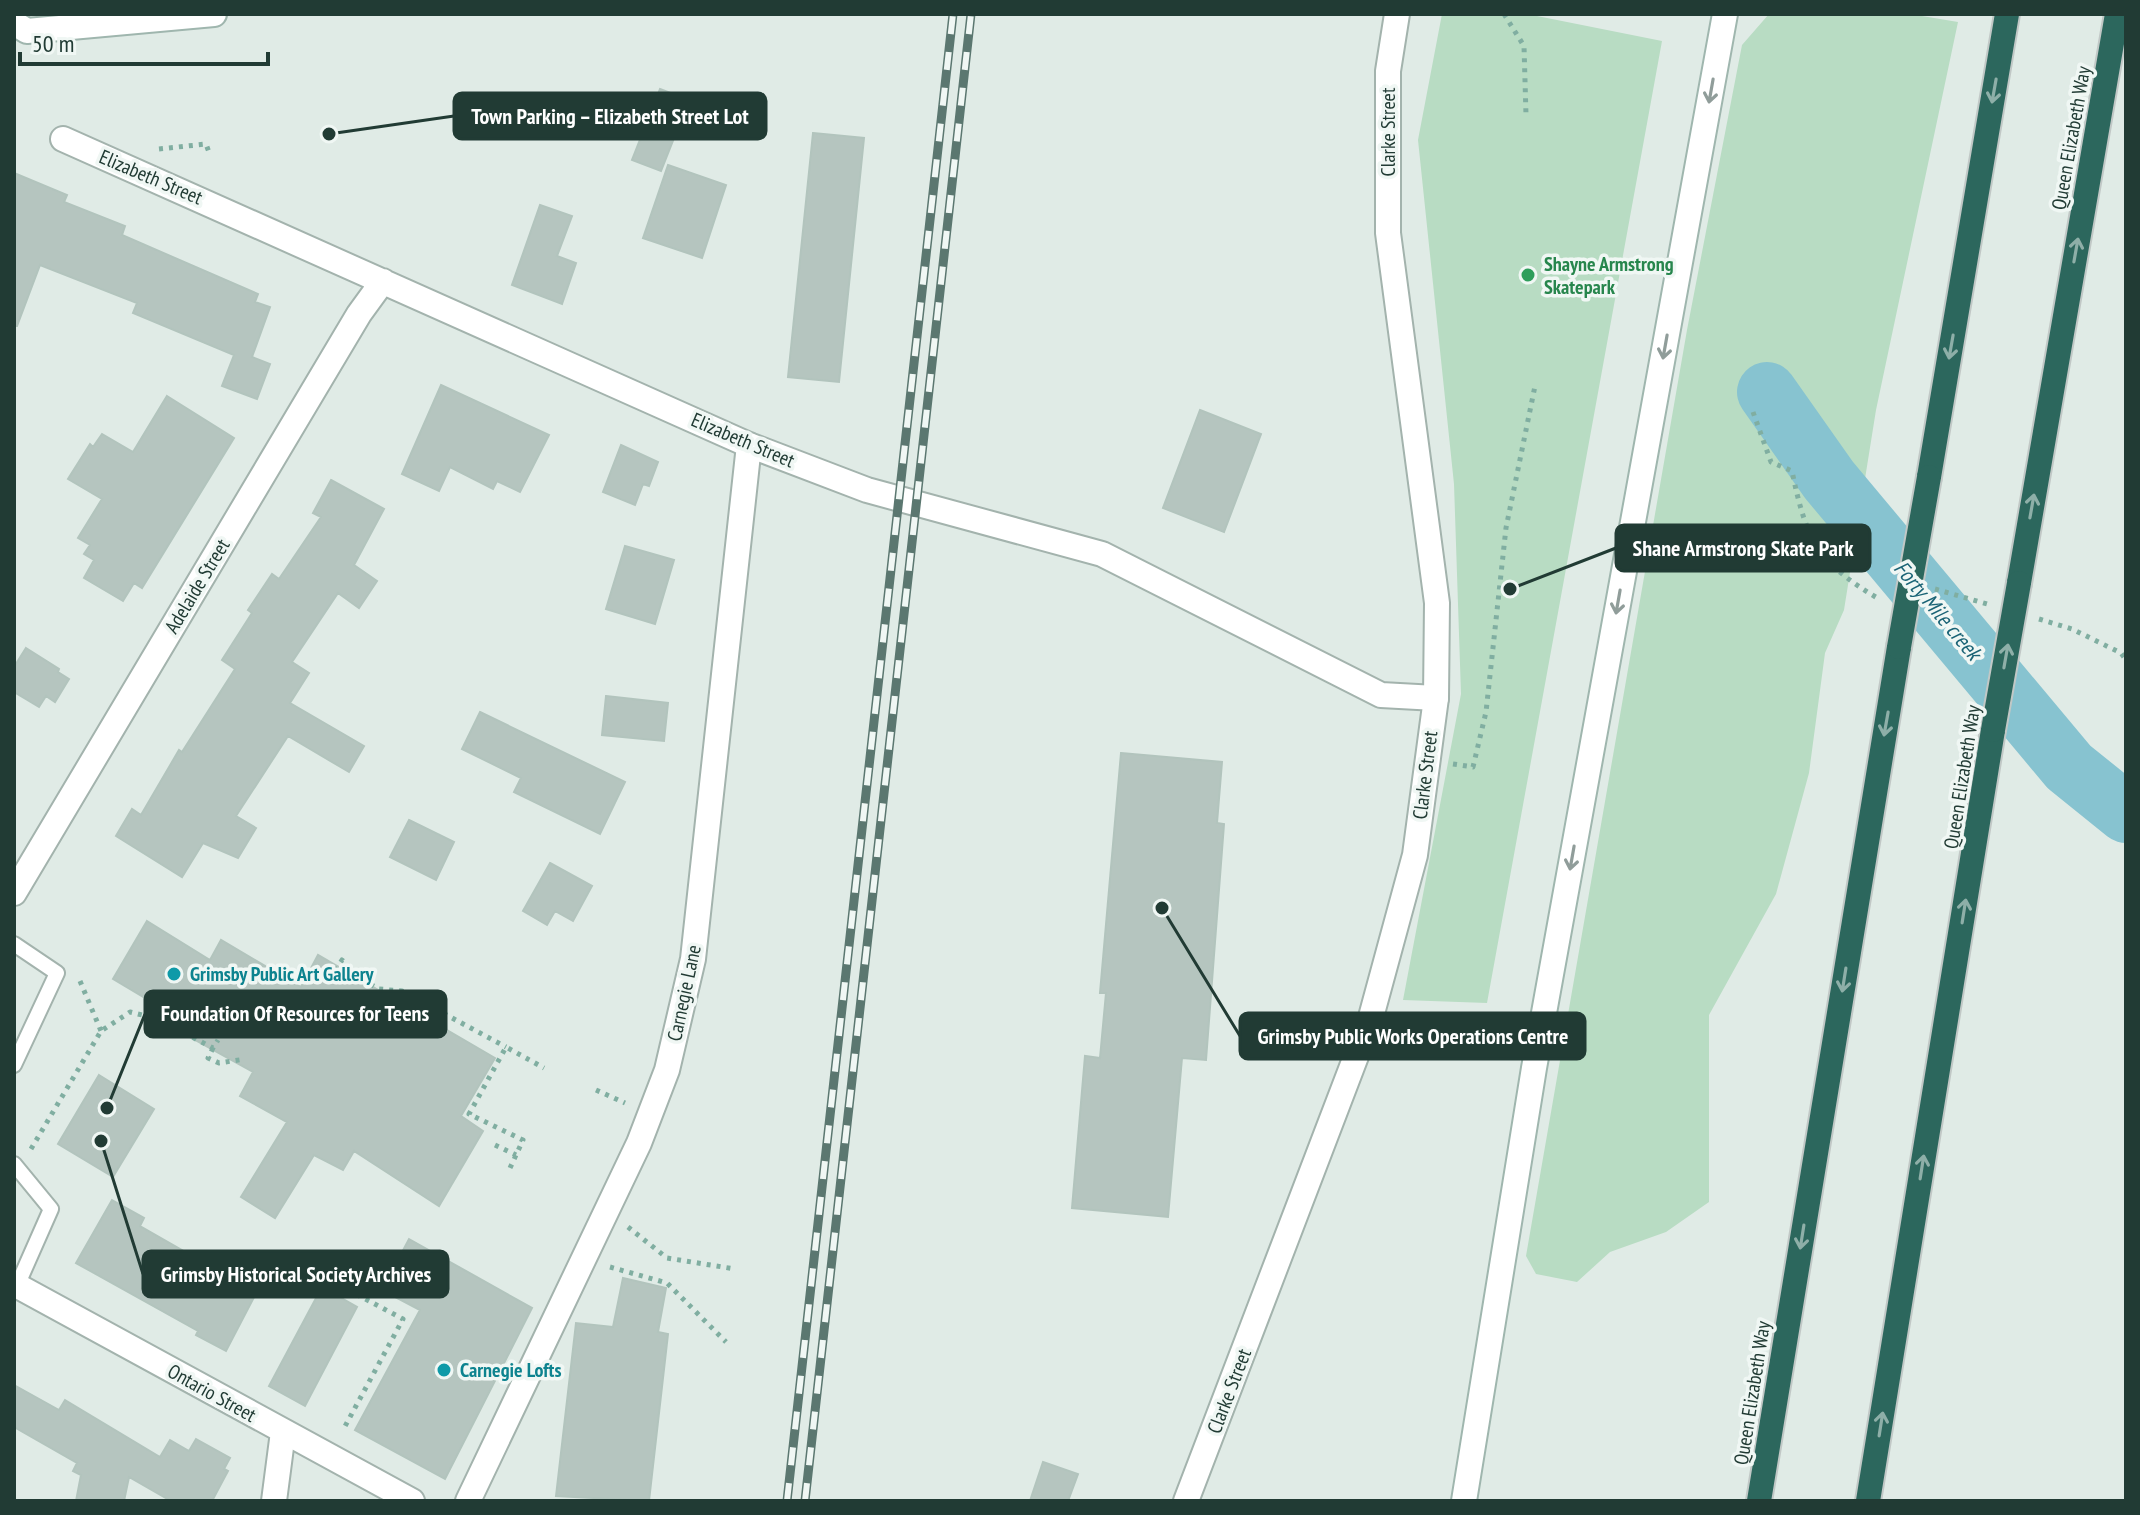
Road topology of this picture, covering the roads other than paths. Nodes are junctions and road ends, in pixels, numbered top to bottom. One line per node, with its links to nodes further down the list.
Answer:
1 (214, 14): 6 (street)
2 (1397, 14): 10 (street, Clarke Street)
3 (1725, 14): 21 (street, one-way to 21)
4 (2007, 14): 22 (highway, Queen Elizabeth Way, one-way to 22, bridge)
5 (2117, 14): 23 (highway, Queen Elizabeth Way, one-way to 5, bridge)
6 (14, 23)
7 (63, 139): 8 (street, Elizabeth Street)
8 (383, 281): 9 (street, Elizabeth Street); 11 (street, Adelaide Street)
9 (749, 445): 10 (street, Elizabeth Street); 19 (street, Carnegie Lane)
10 (1436, 698): 20 (street, Clarke Street)
11 (14, 893)
12 (14, 944): 13 (lane)
13 (14, 1065)
14 (20, 1162): 15 (lane)
15 (16, 1285): 16 (street, Ontario Street)
16 (283, 1432): 17 (street); 18 (street, Ontario Street)
17 (274, 1501)
18 (412, 1501)
19 (468, 1501)
20 (1186, 1501)
21 (1464, 1501)
22 (1759, 1501)
23 (1868, 1501)

